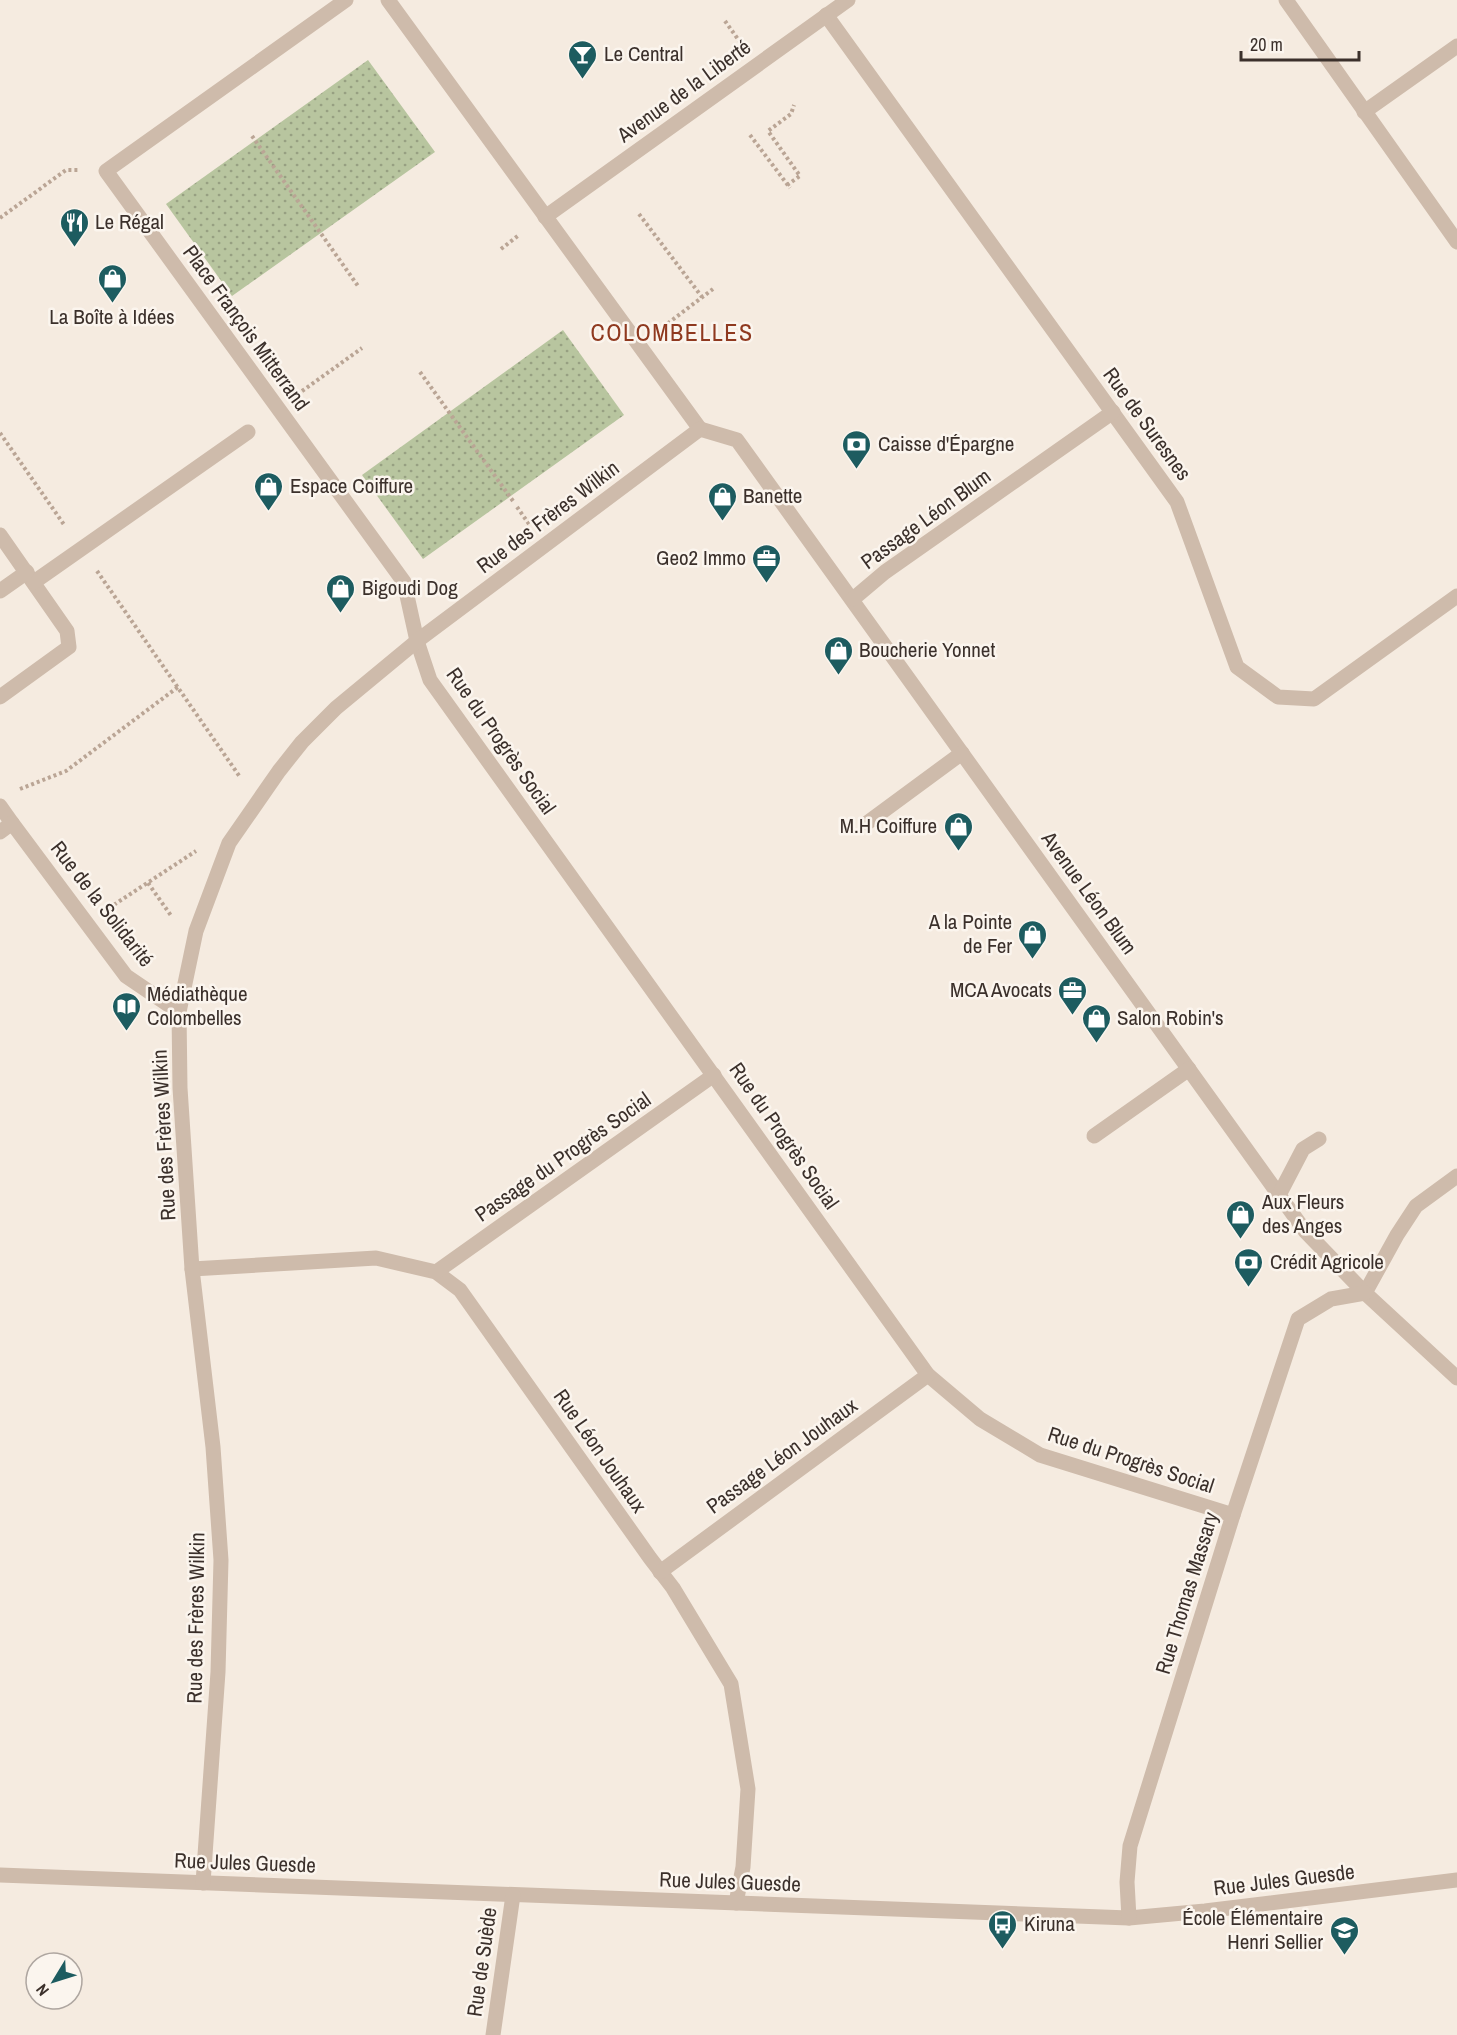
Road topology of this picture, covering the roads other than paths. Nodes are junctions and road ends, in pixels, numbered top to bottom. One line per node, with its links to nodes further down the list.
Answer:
1 (346, 0): 18 (street, Place François Mitterrand)
2 (388, 0): 8 (street)
3 (848, 0): 5 (street, Avenue de la Liberté)
4 (1286, 0): 7 (street)
5 (826, 15): 8 (street, Avenue de la Liberté); 10 (street, Rue de Suresnes)
6 (1457, 46): 7 (street)
7 (1364, 112): 9 (street)
8 (546, 217): 11 (street)
9 (1457, 242)
10 (1113, 412): 16 (street, Rue de Suresnes); 17 (street, Passage Léon Blum)
11 (700, 429): 17 (street, Avenue Léon Blum); 18 (street, Rue des Frères Wilkin)
12 (248, 432): 14 (street)
13 (0, 535): 14 (street)
14 (30, 577): 15 (street); 19 (street)
15 (0, 591)
16 (1457, 596)
17 (853, 599): 20 (street, Avenue Léon Blum)
18 (417, 641): 24 (street, Rue des Frères Wilkin); 26 (street, Rue du Progrès Social)
19 (0, 697)
20 (962, 753): 22 (street); 25 (street, Avenue Léon Blum)
21 (0, 806): 23 (street, Rue de la Solidarité)
22 (867, 823)
23 (6, 828): 24 (street, Rue de la Solidarité)
24 (179, 1012): 31 (street, Rue des Frères Wilkin)
25 (1189, 1070): 27 (street); 30 (street, Avenue Léon Blum)
26 (714, 1075): 32 (street, Passage du Progrès Social); 34 (street, Rue du Progrès Social)
27 (1094, 1136)
28 (1318, 1139): 30 (street)
29 (1457, 1176): 33 (street)
30 (1279, 1195): 33 (street, Avenue Léon Blum)
31 (192, 1269): 32 (street, Rue Léon Jouhaux); 40 (street, Rue des Frères Wilkin)
32 (436, 1272): 37 (street, Rue Léon Jouhaux)
33 (1365, 1293): 35 (street, Avenue Léon Blum); 36 (street, Rue Thomas Massary)
34 (928, 1375): 36 (street, Rue du Progrès Social); 37 (street, Passage Léon Jouhaux)
35 (1457, 1378)
36 (1233, 1515): 43 (street, Rue Thomas Massary)
37 (660, 1572): 42 (street, Rue Léon Jouhaux)
38 (0, 1875): 40 (street, Rue Jules Guesde)
39 (1457, 1880): 43 (street, Rue Jules Guesde)
40 (203, 1883): 41 (street, Rue Jules Guesde)
41 (513, 1895): 42 (street, Rue Jules Guesde); 44 (street, Rue de Suède)
42 (736, 1903): 43 (street, Rue Jules Guesde)
43 (1129, 1918)
44 (493, 2035)

